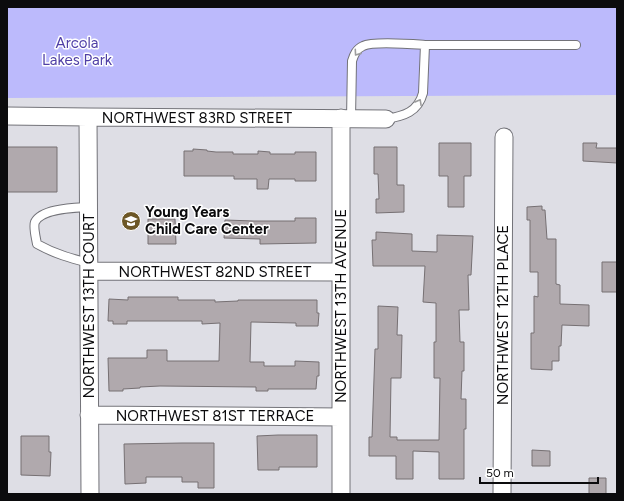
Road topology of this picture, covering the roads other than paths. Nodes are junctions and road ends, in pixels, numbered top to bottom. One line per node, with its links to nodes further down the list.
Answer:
1 (425, 45): 2 (lane); 5 (lane, one-way to 5); 6 (lane, one-way to 1)
2 (576, 45)
3 (7, 116): 4 (street, NORTHWEST 83RD STREET)
4 (88, 117): 5 (street, NORTHWEST 83RD STREET); 8 (street, NORTHWEST 13TH COURT)
5 (346, 118): 6 (street, NORTHWEST 83RD STREET); 10 (street, NORTHWEST 13TH AVENUE)
6 (386, 119)
7 (504, 137): 15 (street, NORTHWEST 12TH PLACE)
8 (89, 207): 9 (street, NORTHWEST 13TH COURT); 9 (lane)
9 (89, 267): 10 (street, NORTHWEST 82ND STREET); 11 (street, NORTHWEST 13TH COURT)
10 (341, 272): 12 (street, NORTHWEST 13TH AVENUE)
11 (89, 415): 12 (street, NORTHWEST 81ST TERRACE); 13 (street, NORTHWEST 13TH COURT)
12 (341, 416): 14 (street, NORTHWEST 13TH AVENUE)
13 (90, 494)
14 (341, 494)
15 (502, 494)

